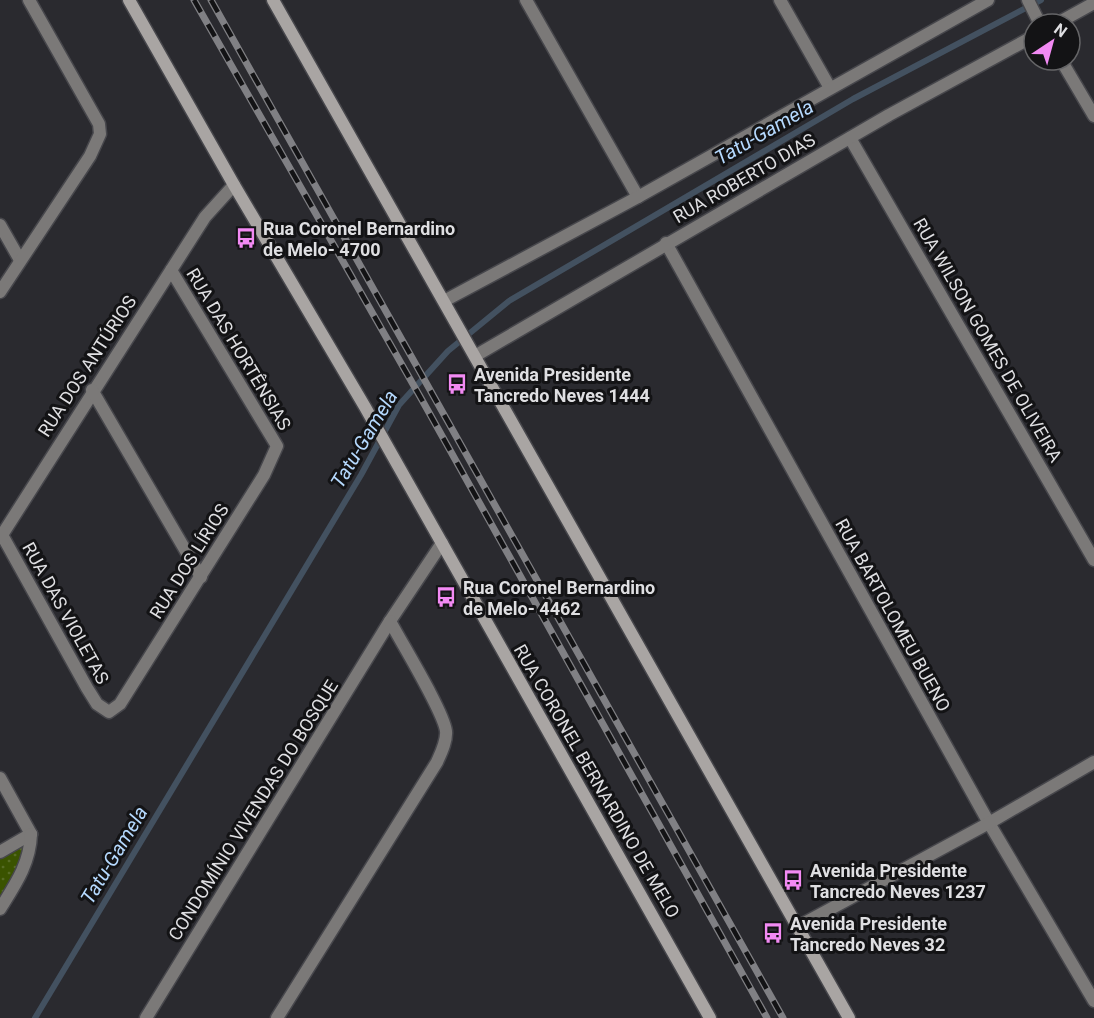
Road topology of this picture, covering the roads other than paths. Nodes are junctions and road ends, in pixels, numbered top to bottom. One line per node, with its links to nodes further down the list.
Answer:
1 (29, 0): 18 (street)
2 (129, 0): 14 (main road, RUA CORONEL BERNARDINO DE MELO)
3 (273, 0): 21 (main road)
4 (526, 0): 15 (street)
5 (780, 0): 11 (street)
6 (988, 0): 11 (street, RUA ROBERTO DIAS)
7 (1094, 3): 8 (street)
8 (1078, 12)
9 (1022, 43): 13 (street, RUA ROBERTO DIAS)
10 (1068, 72): 12 (street)
11 (830, 88): 15 (street, RUA ROBERTO DIAS)
12 (1094, 116)
13 (850, 138): 17 (street, RUA ROBERTO DIAS); 27 (street, RUA WILSON GOMES DE OLIVEIRA)
14 (234, 185): 19 (street, RUA DOS ANTÚRIOS); 26 (main road, RUA CORONEL BERNARDINO DE MELO)
15 (638, 197): 21 (street, RUA ROBERTO DIAS)
16 (0, 225): 18 (street)
17 (666, 243): 22 (street, RUA ROBERTO DIAS); 33 (street, RUA BARTOLOMEU BUENO)
18 (20, 260): 20 (street)
19 (171, 270): 23 (street, RUA DOS ANTÚRIOS); 24 (street, RUA DAS HORTÊNSIAS)
20 (0, 292)
21 (446, 305): 22 (main road)
22 (472, 352): 37 (main road)
23 (92, 390): 25 (street, RUA DOS ANTÚRIOS); 28 (street)
24 (277, 446): 28 (street, RUA DOS LÍRIOS)
25 (2, 535): 30 (street, RUA DAS VIOLETAS)
26 (442, 543): 29 (street, CONDOMÍNIO VIVENDAS DO BOSQUE); 41 (main road, RUA CORONEL BERNARDINO DE MELO)
27 (1094, 560)
28 (201, 577): 30 (street, RUA DOS LÍRIOS)
29 (390, 621): 39 (street, CONDOMÍNIO VIVENDAS DO BOSQUE); 40 (street)
30 (128, 692)
31 (1094, 762): 33 (street)
32 (0, 778): 34 (street)
33 (988, 823): 37 (street); 38 (street, RUA BARTOLOMEU BUENO)
34 (31, 834): 35 (street); 36 (street)
35 (0, 852)
36 (0, 909)
37 (797, 927): 42 (main road)
38 (1094, 1001)
39 (146, 1018)
40 (277, 1018)
41 (711, 1018)
42 (849, 1018)

